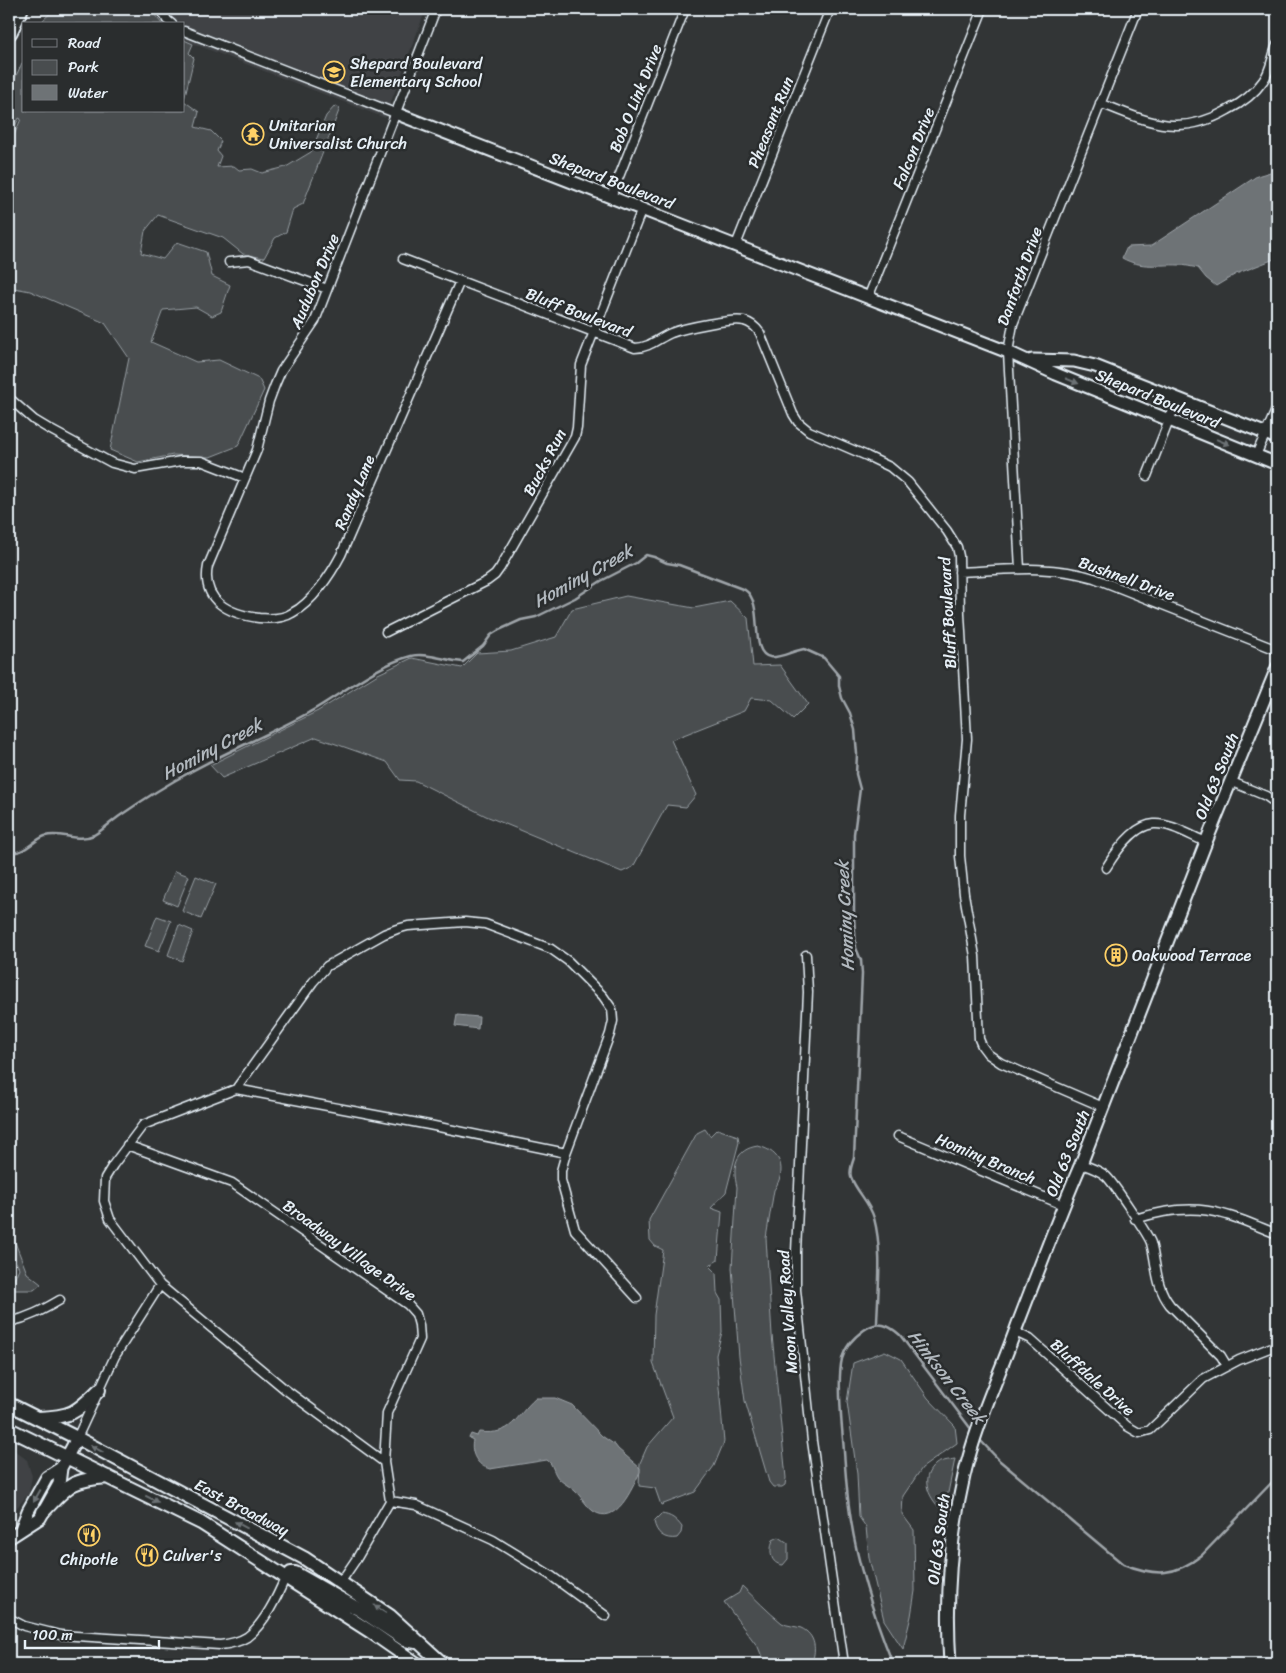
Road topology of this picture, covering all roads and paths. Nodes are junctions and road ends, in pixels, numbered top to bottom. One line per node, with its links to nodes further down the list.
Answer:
1 (20, 9): 10 (highway)
2 (161, 9): 8 (street)
3 (436, 9): 15 (street, Audubon Drive)
4 (685, 9): 16 (street, Bob O Link Drive)
5 (830, 9): 18 (street, Pheasant Run)
6 (983, 9): 23 (street, Falcon Drive)
7 (1138, 9): 14 (street, Danforth Drive)
8 (170, 22)
9 (185, 31): 15 (street, Shepard Boulevard)
10 (9, 32)
11 (1277, 45): 12 (street)
12 (1269, 70): 13 (street); 14 (street)
13 (1277, 73)
14 (1100, 103): 25 (street, Danforth Drive)
15 (396, 113): 16 (street, Shepard Boulevard); 22 (street, Audubon Drive)
16 (611, 197): 17 (street, Shepard Boulevard)
17 (642, 209): 18 (street, Shepard Boulevard); 24 (street, Bucks Run)
18 (736, 245): 23 (street, Shepard Boulevard)
19 (404, 259): 21 (street, Bluff Boulevard)
20 (229, 262): 22 (street)
21 (460, 282): 24 (street, Bluff Boulevard); 39 (street, Randy Lane)
22 (328, 289): 36 (street, Audubon Drive)
23 (868, 298): 25 (street, Shepard Boulevard)
24 (592, 332): 38 (street, Bluff Boulevard); 40 (street, Bucks Run)
25 (1008, 352): 26 (street, Shepard Boulevard); 37 (street, Danforth Drive)
26 (1028, 360): 28 (street, Shepard Boulevard); 30 (street, Shepard Boulevard, one-way to 30)
27 (9, 398): 36 (street)
28 (1178, 398): 30 (street); 31 (street, Shepard Boulevard)
29 (1277, 408): 31 (street)
30 (1169, 420): 33 (street, Shepard Boulevard, one-way to 33); 35 (street)
31 (1265, 433): 32 (street, Shepard Boulevard); 33 (street)
32 (1277, 438)
33 (1256, 455): 34 (street, Shepard Boulevard)
34 (1277, 464)
35 (1147, 476)
36 (246, 478): 39 (street, Audubon Drive)
37 (1020, 568): 38 (street, Bushnell Drive); 41 (street, Bushnell Drive)
38 (959, 572): 49 (street, Bluff Boulevard)
39 (208, 588)
40 (386, 632)
41 (1277, 650)
42 (1277, 668): 43 (street, Old 63 South)
43 (1232, 782): 44 (street); 45 (street, Old 63 South)
44 (1277, 804)
45 (1206, 842): 46 (street); 49 (street, Old 63 South)
46 (1106, 868)
47 (806, 955): 83 (street, Moon Valley Road)
48 (236, 1089): 51 (street); 52 (street); 52 (street)
49 (1103, 1107): 53 (street, Old 63 South)
50 (898, 1136): 54 (street, Hominy Branch)
51 (127, 1145): 57 (street); 70 (street, Broadway Village Drive)
52 (566, 1153): 58 (street)
53 (1082, 1164): 54 (street, Old 63 South); 55 (street)
54 (1064, 1205): 61 (street, Old 63 South)
55 (1135, 1219): 56 (street); 63 (street)
56 (1277, 1234)
57 (160, 1285): 64 (street); 70 (street)
58 (637, 1298)
59 (60, 1300): 60 (street)
60 (9, 1322)
61 (1015, 1332): 63 (street, Bluffdale Drive); 84 (street, Old 63 South)
62 (1277, 1345): 63 (street, Bluffdale Drive)
63 (1227, 1366)
64 (99, 1390): 66 (main road); 68 (street)
65 (9, 1404): 66 (main road, East Broadway)
66 (37, 1418): 68 (main road, East Broadway)
67 (9, 1428): 69 (main road, East Broadway)
68 (77, 1438): 69 (street); 77 (main road, East Broadway, one-way to 68)
69 (64, 1462): 71 (main road, East Broadway); 73 (street); 74 (street, one-way to 74)
70 (384, 1462): 72 (street, Broadway Village Drive)
71 (108, 1477): 73 (main road); 76 (main road, East Broadway, one-way to 76)
72 (390, 1501): 77 (street); 78 (street)
73 (43, 1512): 74 (street)
74 (21, 1530): 75 (street)
75 (9, 1538)
76 (286, 1576): 79 (street); 80 (main road); 81 (main road, East Broadway)
77 (340, 1583): 80 (main road, East Broadway, one-way to 77)
78 (606, 1616)
79 (9, 1618)
80 (419, 1642): 82 (main road, East Broadway)
81 (418, 1664)
82 (442, 1664)
83 (844, 1664)
84 (950, 1664)

